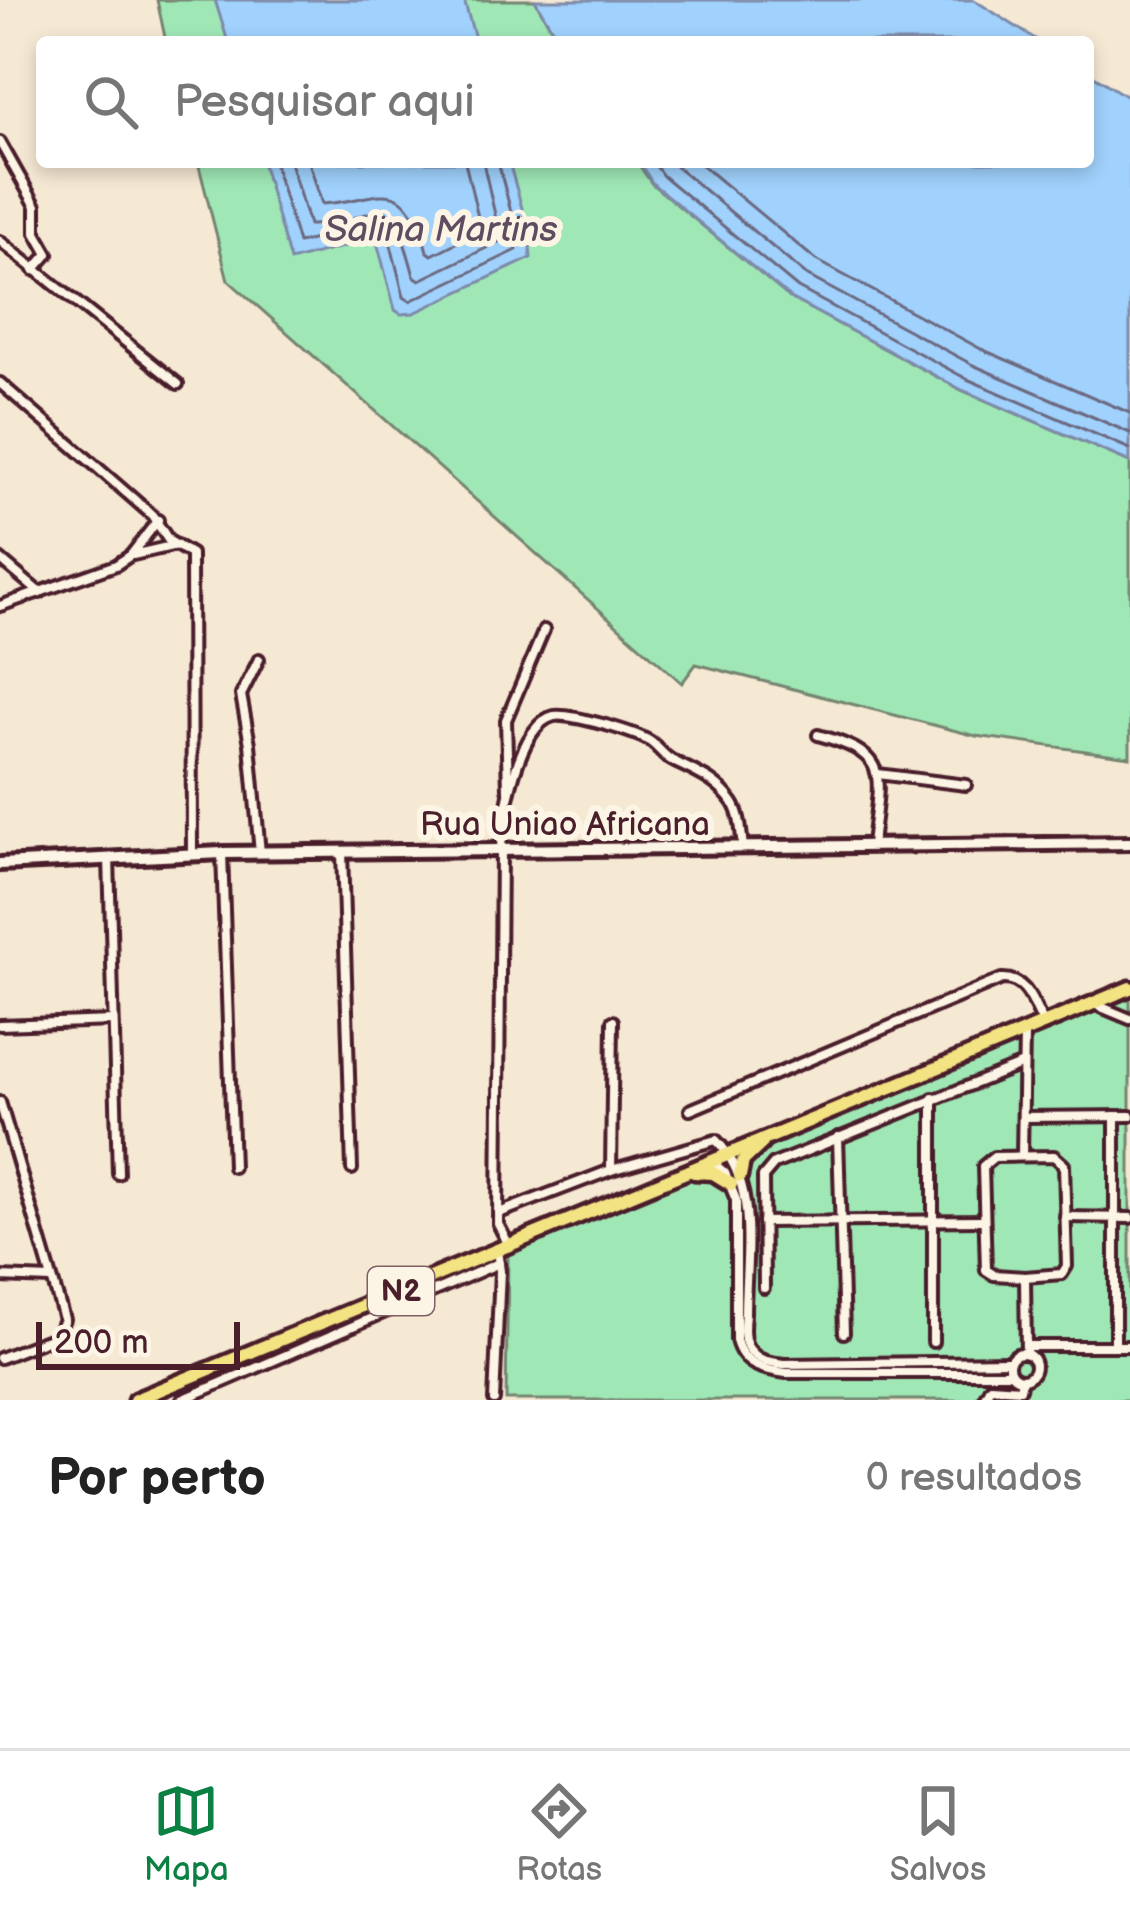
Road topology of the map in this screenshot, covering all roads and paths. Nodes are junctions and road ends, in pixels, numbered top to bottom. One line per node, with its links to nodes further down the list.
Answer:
1 (0, 142): 3 (street)
2 (0, 241): 3 (street)
3 (34, 270): 5 (street)
4 (0, 383): 6 (street)
5 (178, 385)
6 (158, 520): 7 (street); 8 (street)
7 (176, 545): 8 (street); 26 (street)
8 (131, 555): 11 (street)
9 (1, 560): 10 (street); 11 (street)
10 (0, 573)
11 (40, 593): 12 (street)
12 (0, 606)
13 (544, 630): 18 (street)
14 (259, 659): 25 (street)
15 (818, 734): 16 (street)
16 (878, 774): 17 (street); 20 (street)
17 (966, 785)
18 (508, 790): 21 (street); 22 (street)
19 (1130, 843): 20 (main road, Rua Uniao Africana)
20 (872, 846): 21 (main road, Rua Uniao Africana)
21 (742, 848): 22 (main road, Rua Uniao Africana)
22 (501, 849): 23 (main road, Rua Uniao Africana); 57 (street)
23 (342, 852): 25 (main road, Rua Uniao Africana); 52 (street)
24 (222, 853): 25 (main road, Rua Uniao Africana); 26 (main road, Rua Uniao Africana); 51 (street)
25 (260, 853)
26 (192, 854): 27 (main road, Rua Uniao Africana)
27 (109, 856): 28 (main road, Rua Uniao Africana); 32 (street)
28 (0, 865)
29 (1130, 988): 30 (main road, N2)
30 (1093, 1004): 31 (street); 34 (main road, N2)
31 (1130, 1019)
32 (113, 1021): 35 (street); 55 (street)
33 (613, 1022): 53 (street)
34 (1044, 1024): 36 (main road, N2); 40 (street)
35 (0, 1025)
36 (1024, 1033): 37 (street); 44 (main road, N2)
37 (1023, 1064): 38 (street); 43 (street)
38 (932, 1098): 45 (street); 61 (street)
39 (0, 1102): 49 (street)
40 (690, 1110)
41 (1115, 1116): 42 (street); 43 (street); 59 (street)
42 (1130, 1116)
43 (1024, 1117): 47 (street)
44 (772, 1134): 46 (main road, N2); 56 (main road)
45 (838, 1137): 63 (street); 64 (street)
46 (727, 1153): 50 (main road, N2); 53 (street); 56 (street)
47 (1022, 1156): 58 (street); 62 (street)
48 (0, 1159): 49 (street)
49 (17, 1160): 68 (street)
50 (710, 1160): 54 (main road, N2); 56 (street)
51 (233, 1167)
52 (352, 1169)
53 (610, 1170): 57 (street)
54 (680, 1173): 56 (main road); 65 (main road, N2)
55 (118, 1174)
56 (736, 1180): 76 (street)
57 (498, 1213): 65 (street)
58 (1065, 1217): 59 (street); 67 (street)
59 (1116, 1218): 60 (street); 72 (street)
60 (1130, 1218)
61 (932, 1220): 62 (street); 63 (street); 71 (street)
62 (982, 1220): 67 (street)
63 (839, 1221): 64 (street); 70 (street)
64 (763, 1222): 69 (street)
65 (502, 1254): 78 (main road, N2); 79 (street); 80 (street)
66 (0, 1277): 68 (street)
67 (1025, 1277): 74 (street)
68 (51, 1279): 75 (street)
69 (764, 1288)
70 (844, 1333)
71 (933, 1342)
72 (1115, 1346): 73 (street); 74 (street)
73 (1130, 1346)
74 (1026, 1350): 76 (street); 77 (street)
75 (0, 1358)
76 (1010, 1367): 77 (street)
77 (1022, 1379): 81 (street)
78 (135, 1400)
79 (182, 1400)
80 (494, 1400)
81 (983, 1400)

